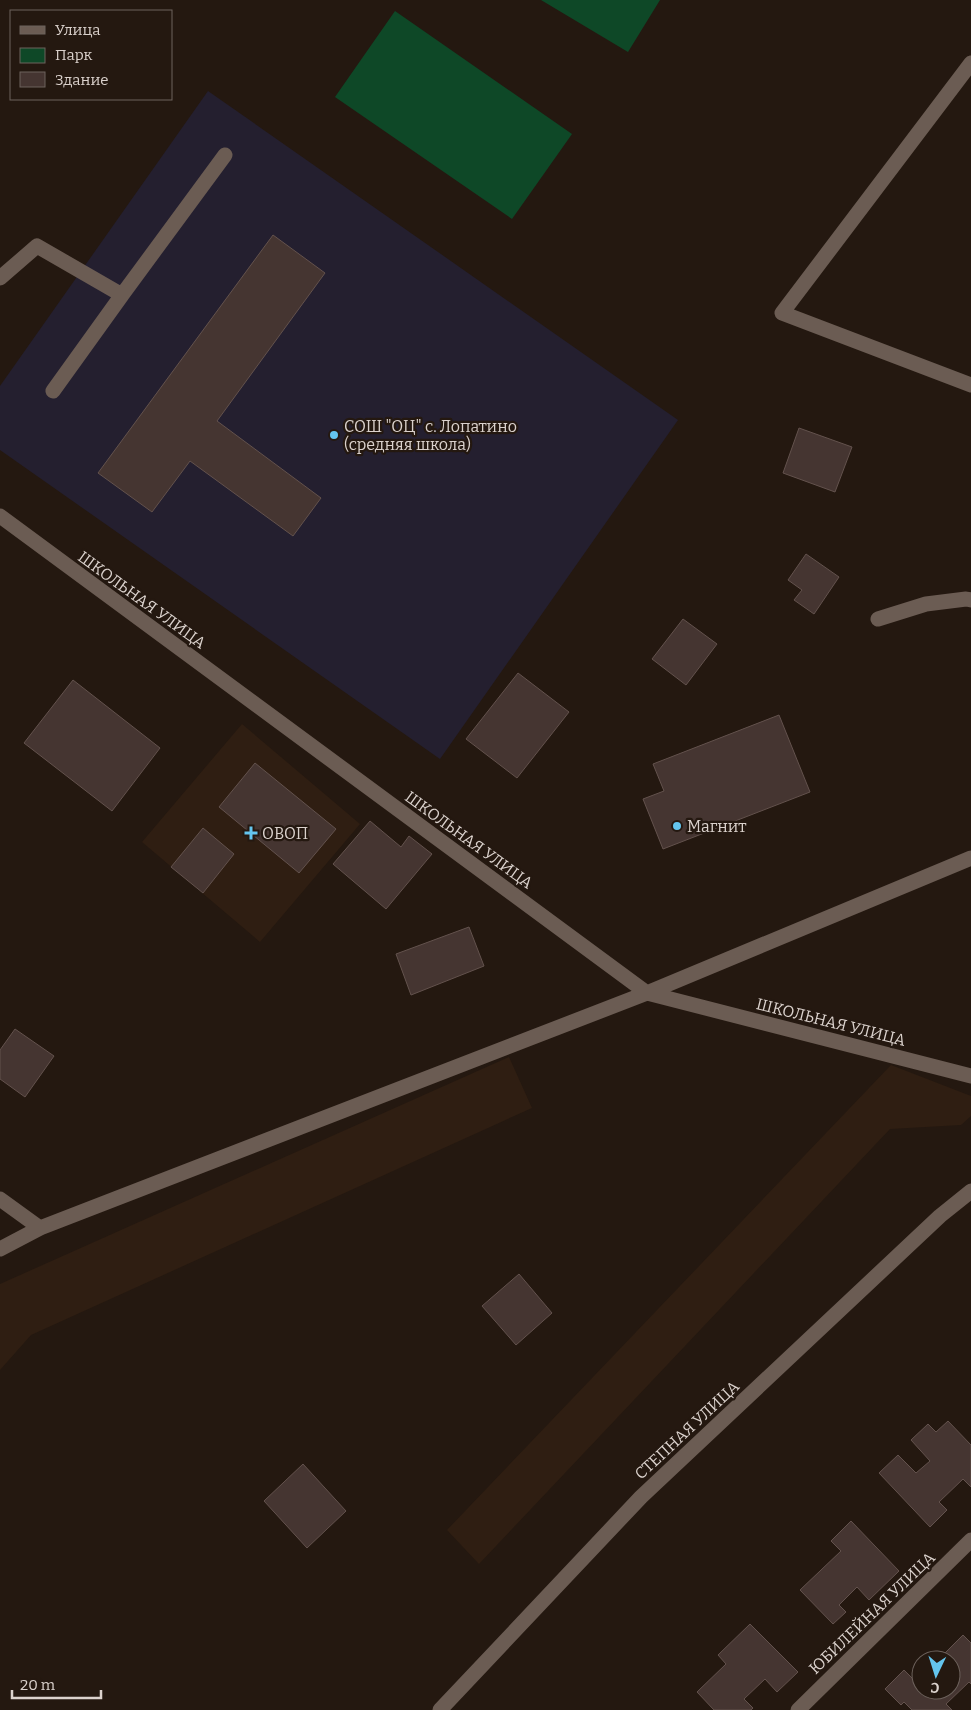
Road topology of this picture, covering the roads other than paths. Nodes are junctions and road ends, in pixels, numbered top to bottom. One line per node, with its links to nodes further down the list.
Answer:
1 (971, 63): 5 (street)
2 (225, 155): 4 (street)
3 (0, 278): 4 (street)
4 (122, 295): 6 (street)
5 (971, 385)
6 (53, 391)
7 (0, 516): 11 (street, ШКОЛЬНАЯ УЛИЦА)
8 (971, 600): 9 (street)
9 (878, 619)
10 (971, 858): 11 (street)
11 (647, 993): 12 (street, ШКОЛЬНАЯ УЛИЦА); 15 (street)
12 (971, 1076)
13 (971, 1191): 18 (street, СТЕПНАЯ УЛИЦА)
14 (0, 1199): 15 (street)
15 (40, 1228): 16 (street)
16 (0, 1250)
17 (971, 1540): 19 (street, ЮБИЛЕЙНАЯ УЛИЦА)
18 (440, 1710)
19 (798, 1710)

